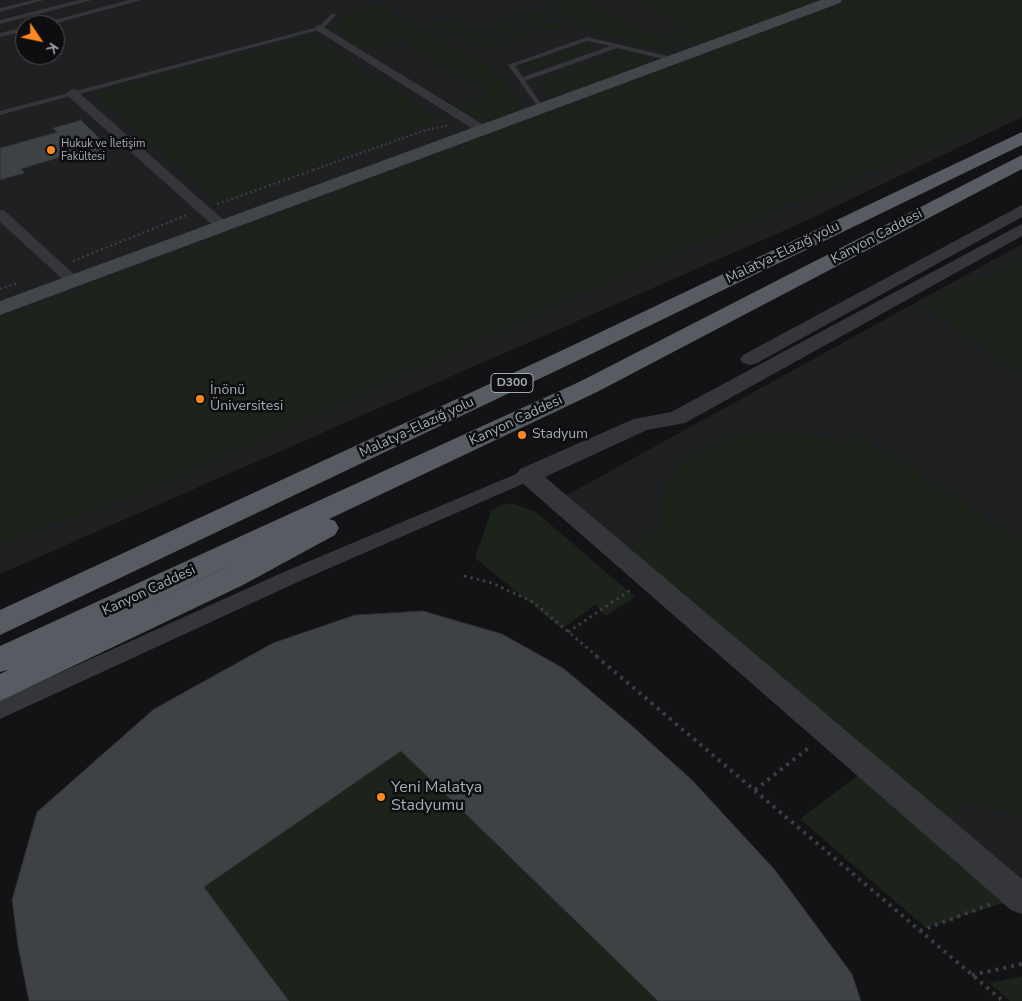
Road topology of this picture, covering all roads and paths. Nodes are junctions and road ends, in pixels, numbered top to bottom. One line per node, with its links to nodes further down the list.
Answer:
1 (41, 0): 5 (lane)
2 (88, 0): 8 (street)
3 (138, 0): 7 (street)
4 (835, 0): 13 (main road)
5 (0, 10)
6 (334, 15): 9 (lane)
7 (65, 19)
8 (0, 22)
9 (320, 28): 15 (lane); 18 (street)
10 (15, 31): 11 (street)
11 (0, 35)
12 (617, 46): 13 (lane); 14 (lane); 14 (lane)
13 (676, 60): 16 (main road)
14 (521, 80): 16 (lane)
15 (72, 93): 17 (lane); 22 (street)
16 (542, 110): 19 (main road)
17 (0, 113)
18 (467, 120): 19 (street); 22 (path)
19 (485, 131): 25 (main road)
20 (1022, 138): 37 (highway, Malatya-Elazığ yolu / D300)
21 (1022, 161): 32 (highway, Kanyon Caddesi / D300)
22 (203, 209): 25 (street); 27 (path)
23 (1022, 210): 33 (street)
24 (0, 214): 27 (street)
25 (222, 226): 29 (main road)
26 (1022, 229): 33 (street)
27 (59, 268): 29 (street)
28 (27, 280): 30 (path)
29 (73, 281): 31 (main road)
30 (0, 289)
31 (0, 308)
32 (582, 390): 41 (highway, Kanyon Caddesi / D300); 42 (highway)
33 (642, 424): 34 (street)
34 (528, 475): 36 (street); 43 (street)
35 (464, 576): 40 (path)
36 (649, 577): 40 (path); 44 (street)
37 (72, 590): 38 (highway); 39 (highway, Malatya-Elazığ yolu / D300)
38 (0, 615)
39 (0, 624)
40 (568, 632): 45 (path)
41 (0, 660)
42 (0, 688)
43 (0, 710)
44 (829, 732): 45 (path); 46 (street)
45 (755, 790): 47 (path)
46 (1020, 896): 47 (path)
47 (920, 931): 49 (path)
48 (1022, 964): 49 (path)
49 (972, 975): 50 (path)
50 (1003, 1001)

